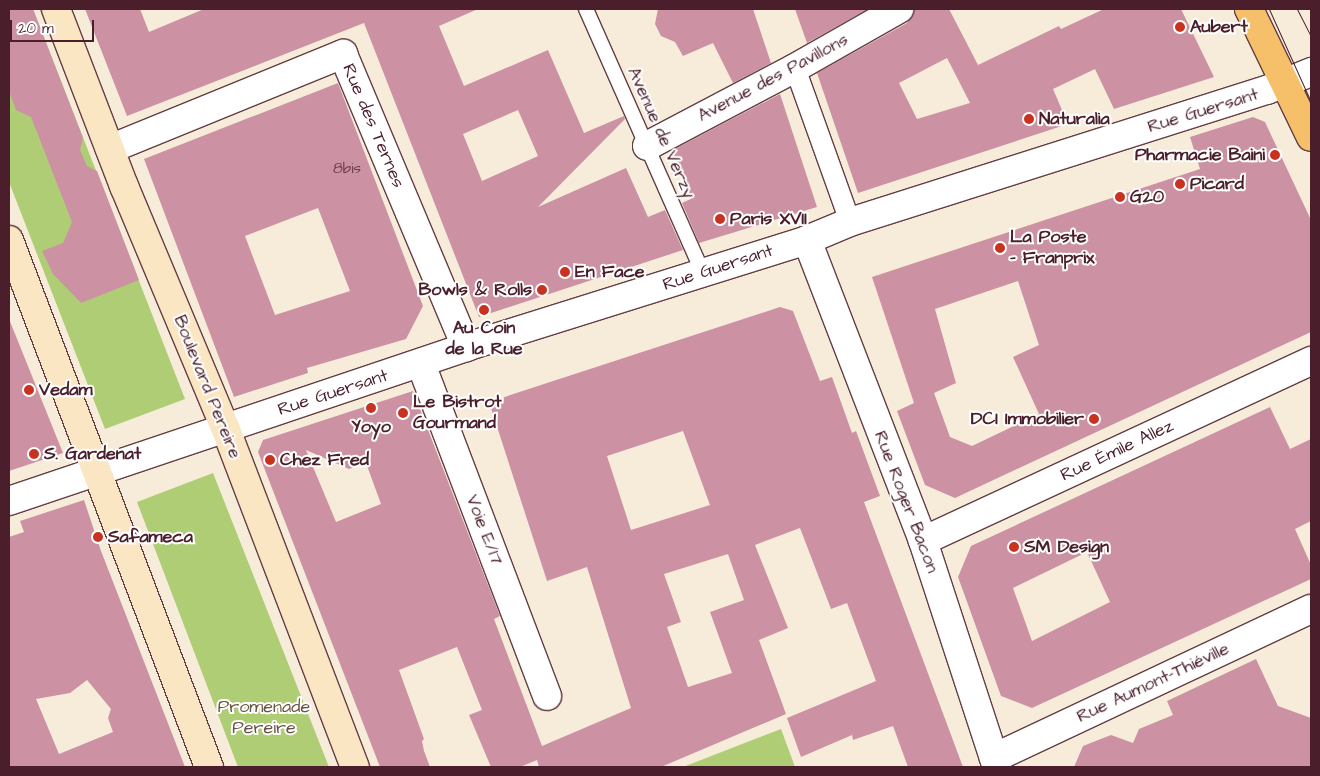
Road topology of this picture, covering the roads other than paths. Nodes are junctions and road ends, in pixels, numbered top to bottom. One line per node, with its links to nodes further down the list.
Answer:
1 (56, 9): 10 (main road, Boulevard Pereire)
2 (586, 9): 9 (lane, Avenue de Verzy)
3 (899, 9): 5 (street, Avenue des Pavillons)
4 (1250, 9): 7 (main road)
5 (795, 68): 9 (street, Avenue des Pavillons); 11 (street)
6 (1311, 72): 7 (street, Rue Guersant)
7 (1285, 83): 8 (main road); 11 (street, Rue Guersant)
8 (1311, 137)
9 (646, 146): 14 (lane, Avenue de Verzy)
10 (110, 149): 15 (street, Rue des Ternes); 18 (main road, Boulevard Pereire)
11 (850, 222): 13 (street, Rue Guersant)
12 (9, 240): 19 (main road)
13 (807, 240): 14 (street, Rue Guersant); 21 (street, Rue Roger Bacon)
14 (703, 273): 15 (street, Rue Guersant)
15 (466, 347): 17 (street, Rue Guersant)
16 (1311, 361): 21 (street, Rue Émile Allez)
17 (421, 364): 18 (street, Rue Guersant); 23 (street, Voie E/17)
18 (225, 427): 19 (street, Rue Guersant); 26 (main road, Boulevard Pereire)
19 (95, 474): 20 (street, Rue Guersant); 25 (main road)
20 (9, 501)
21 (923, 541): 24 (street, Rue Roger Bacon)
22 (1311, 608): 24 (street, Rue Aumont-Thiéville)
23 (547, 696)
24 (996, 763)
25 (209, 767)
26 (355, 767)

